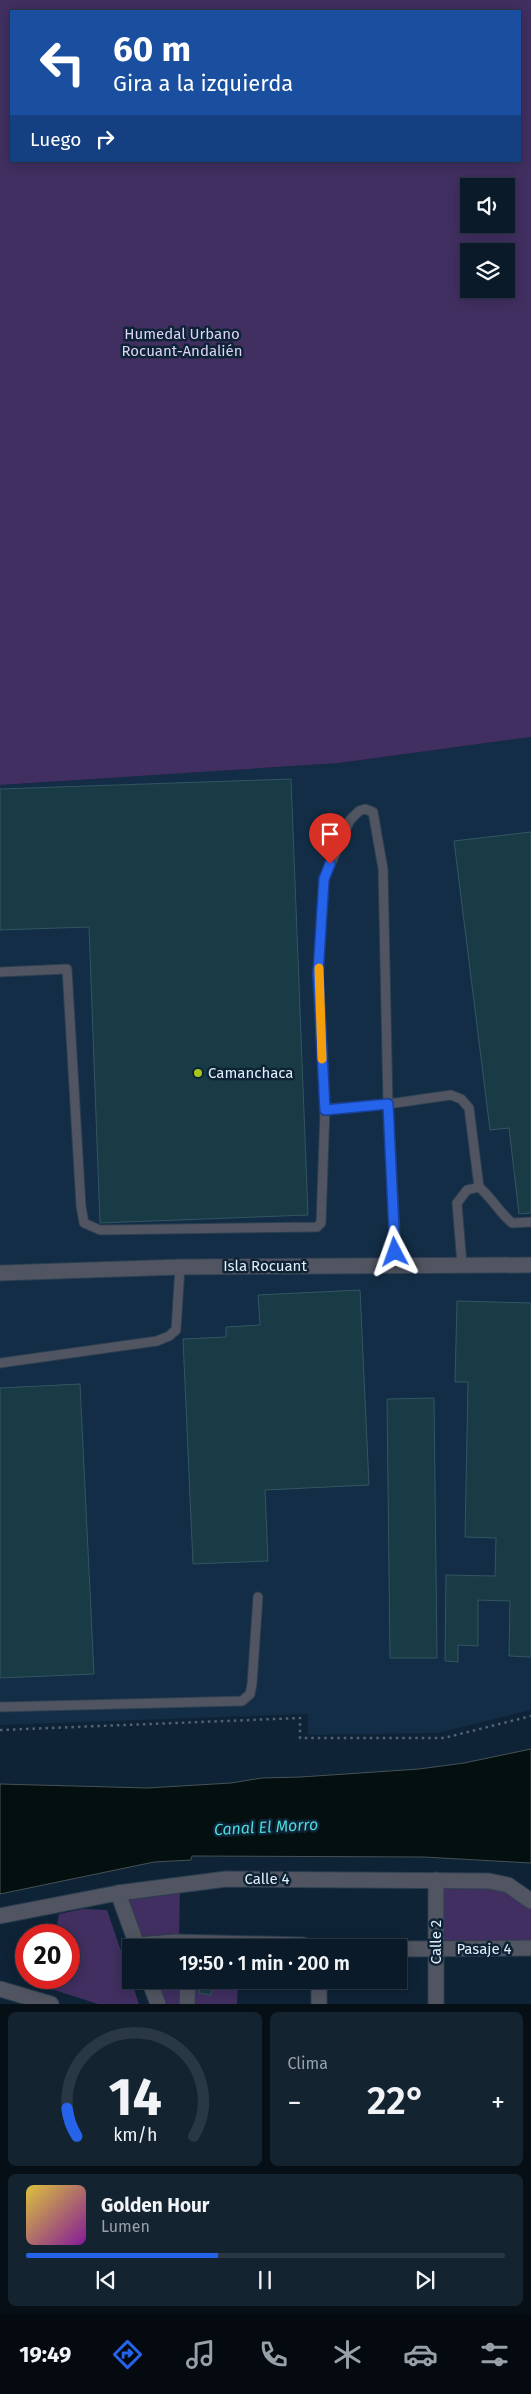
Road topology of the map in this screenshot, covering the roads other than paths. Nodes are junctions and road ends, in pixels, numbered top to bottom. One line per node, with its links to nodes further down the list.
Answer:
1 (0, 972): 3 (lane)
2 (388, 1104): 3 (lane); 3 (lane); 4 (lane); 8 (lane)
3 (325, 1110)
4 (479, 1187): 5 (lane); 6 (lane)
5 (531, 1222)
6 (462, 1265): 7 (street, Isla Rocuant); 8 (street, Isla Rocuant)
7 (531, 1265)
8 (397, 1266): 9 (street, Isla Rocuant)
9 (180, 1267): 10 (street, Isla Rocuant); 11 (lane)
10 (0, 1273)
11 (0, 1362)
12 (258, 1597): 13 (lane)
13 (0, 1707)
14 (436, 1880): 15 (street, Calle 4); 16 (street, Calle 4); 21 (street, Calle 2)
15 (118, 1893): 17 (street, Calle 4); 18 (street)
16 (531, 1902)
17 (0, 1916)
18 (134, 1939)
19 (531, 1948): 21 (street, Pasaje 4)
20 (407, 1949): 21 (street, Pasaje 4)
21 (436, 1949): 30 (street, Calle 2)
22 (0, 1989): 26 (street)
23 (152, 1989): 27 (street)
24 (188, 1989): 28 (street)
25 (319, 1989): 29 (street)
26 (52, 2004)
27 (158, 2004)
28 (188, 2004)
29 (319, 2004)
30 (436, 2004)

